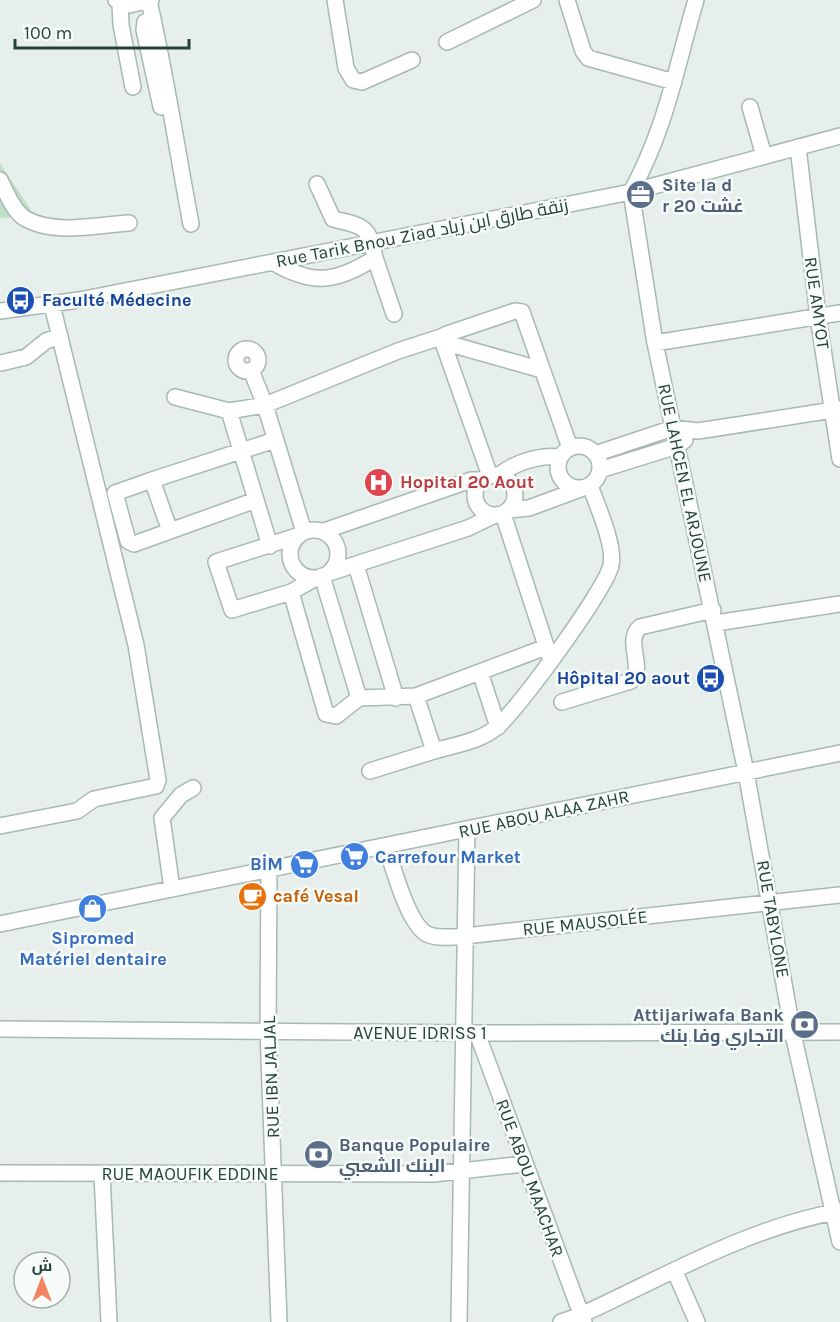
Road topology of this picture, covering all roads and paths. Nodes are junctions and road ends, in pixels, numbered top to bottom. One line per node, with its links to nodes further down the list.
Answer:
1 (335, 0): 8 (street)
2 (533, 0): 7 (street)
3 (567, 0): 9 (street)
4 (696, 0): 9 (street)
5 (150, 1): 6 (street); 19 (street)
6 (118, 2): 10 (street)
7 (447, 42)
8 (412, 60)
9 (674, 82): 17 (street)
10 (133, 87)
11 (750, 107): 14 (street)
12 (840, 136): 13 (street, Rue Tarik Bnou Ziad زنقة طارق ابن زياد)
13 (798, 147): 14 (street, Rue Tarik Bnou Ziad زنقة طارق ابن زياد); 26 (street, RUE AMYOT)
14 (764, 156): 17 (street, Rue Tarik Bnou Ziad زنقة طارق ابن زياد)
15 (0, 180): 18 (street)
16 (317, 184): 20 (street)
17 (632, 192): 20 (street, Rue Tarik Bnou Ziad زنقة طارق ابن زياد); 29 (street, RUE LAHCEN EL ARJOUNE)
18 (129, 223)
19 (191, 224)
20 (374, 250): 21 (street, Rue Tarik Bnou Ziad زنقة طارق ابن زياد); 21 (street); 25 (street)
21 (274, 263): 22 (street, Rue Tarik Bnou Ziad زنقة طارق ابن زياد)
22 (52, 305): 23 (street, Rue Tarik Bnou Ziad زنقة طارق ابن زياد); 27 (street)
23 (0, 311)
24 (840, 313): 26 (street)
25 (394, 314)
26 (818, 317): 29 (street); 35 (street, RUE AMYOT)
27 (60, 336): 30 (street); 72 (street)
28 (442, 340): 32 (street); 32 (street); 34 (street); 46 (street)
29 (655, 343): 37 (street, RUE LAHCEN EL ARJOUNE)
30 (1, 363)
31 (251, 370): 34 (street)
32 (542, 370): 42 (street)
33 (175, 397): 36 (street)
34 (265, 405): 36 (street); 39 (street)
35 (836, 410): 38 (street); 44 (street, RUE AMYOT)
36 (229, 411): 41 (street)
37 (673, 428): 38 (street); 40 (street, RUE LAHCEN EL ARJOUNE); 43 (street)
38 (698, 431): 40 (street)
39 (275, 440): 41 (street); 53 (street)
40 (677, 446): 45 (street); 59 (street, RUE LAHCEN EL ARJOUNE)
41 (242, 451): 47 (street); 49 (street)
42 (565, 453): 43 (street); 46 (street); 48 (street)
43 (595, 454): 45 (street)
44 (840, 459)
45 (600, 470): 48 (street)
46 (490, 477): 50 (street); 50 (street); 52 (street)
47 (152, 480): 51 (street); 51 (street)
48 (587, 486): 50 (street); 60 (street)
49 (256, 500): 51 (street); 54 (street)
50 (502, 513): 55 (street); 60 (street)
51 (171, 531)
52 (324, 531): 53 (street); 56 (street)
53 (300, 534): 54 (street); 56 (street)
54 (270, 546): 57 (street)
55 (356, 566): 56 (street); 64 (street)
56 (322, 576): 57 (street); 63 (street)
57 (291, 592): 63 (street)
58 (840, 604): 59 (street)
59 (714, 616): 65 (street); 70 (street, RUE LAHCEN EL ARJOUNE)
60 (548, 654): 61 (street); 66 (street)
61 (480, 672): 62 (street); 66 (street)
62 (416, 696): 64 (street); 67 (street)
63 (359, 698): 64 (street)
64 (396, 698)
65 (562, 702)
66 (498, 727): 67 (street)
67 (434, 751): 69 (street)
68 (840, 753): 70 (street, RUE ABOU ALAA ZAHR)
69 (370, 771)
70 (746, 772): 73 (street, RUE ABOU ALAA ZAHR); 78 (street, RUE TABYLONE)
71 (193, 788): 76 (street)
72 (0, 826)
73 (467, 830): 74 (street, RUE ABOU ALAA ZAHR); 80 (street)
74 (386, 846): 75 (street, RUE ABOU ALAA ZAHR); 80 (street, RUE MAUSOLÉE)
75 (269, 868): 76 (street, RUE ABOU ALAA ZAHR); 82 (street, RUE IBN JALJAL)
76 (172, 889): 79 (street, RUE ABOU ALAA ZAHR)
77 (840, 895): 78 (street, RUE MAUSOLÉE)
78 (771, 903): 80 (street, RUE MAUSOLÉE); 86 (street, RUE TABYLONE)
79 (0, 924)
80 (465, 936): 84 (street)
81 (0, 1029): 82 (street, AVENUE IDRISS 1)
82 (268, 1032): 84 (street, AVENUE IDRISS 1); 91 (street, RUE IBN JALJAL)
83 (840, 1032): 86 (street, AVENUE IDRISS 1)
84 (461, 1033): 85 (street, AVENUE IDRISS 1); 89 (street)
85 (477, 1033): 86 (street, AVENUE IDRISS 1); 87 (street, RUE ABOU MAACHAR)
86 (793, 1034): 92 (street, RUE TABYLONE)
87 (524, 1164): 89 (street, RUE MAOUFIK EDDINE); 95 (street, RUE ABOU MAACHAR)
88 (0, 1173): 90 (street, RUE MAOUFIK EDDINE)
89 (460, 1173): 91 (street, RUE MAOUFIK EDDINE); 98 (street)
90 (102, 1174): 91 (street, RUE MAOUFIK EDDINE); 96 (street)
91 (274, 1175): 97 (street, RUE IBN JALJAL)
92 (837, 1211): 93 (street, RUE TABYLONE); 94 (street)
93 (840, 1242)
94 (675, 1272): 95 (street); 100 (street)
95 (583, 1319): 99 (street)
96 (109, 1322)
97 (279, 1322)
98 (459, 1322)
99 (561, 1322)
100 (698, 1322)

